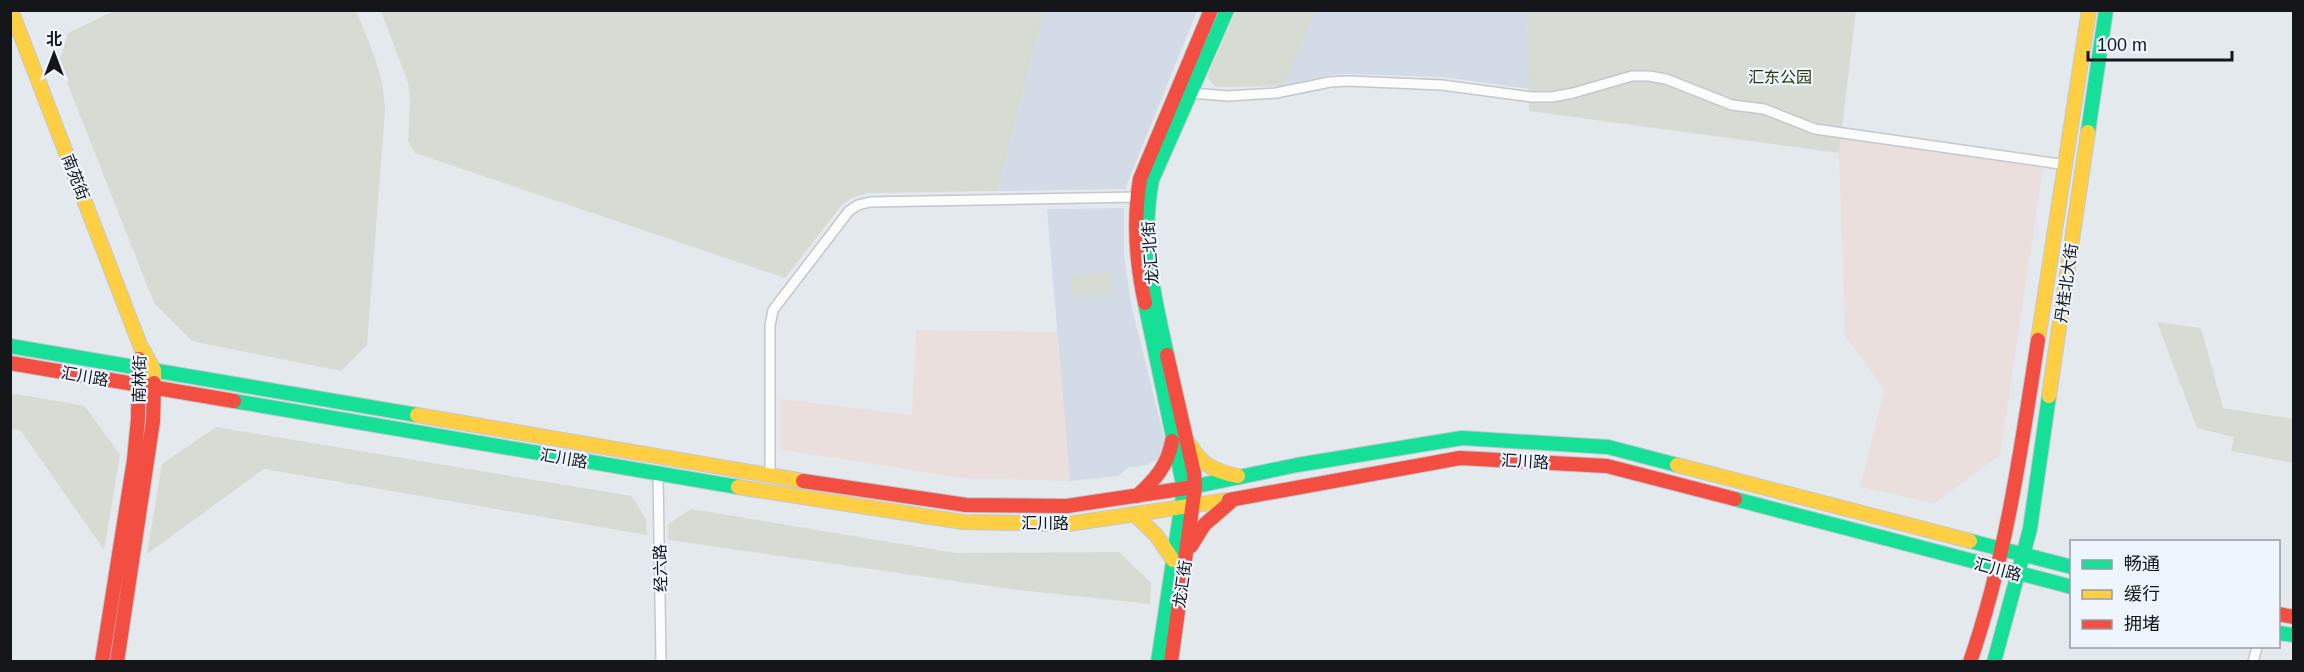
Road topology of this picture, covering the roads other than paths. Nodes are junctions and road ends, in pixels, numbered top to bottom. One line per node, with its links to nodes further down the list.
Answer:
1 (11, 10): 9 (main road, 南苑街)
2 (1211, 10): 8 (main road, 龙汇北街)
3 (1227, 10): 6 (main road, 龙汇北街)
4 (2089, 10): 7 (main road, 丹桂北大街)
5 (2106, 10): 26 (main road, 丹桂北大街)
6 (1191, 93): 7 (street); 16 (main road, 龙汇北街)
7 (2067, 165): 25 (main road, 丹桂北大街)
8 (1137, 197): 16 (main road, 龙汇北街); 18 (street)
9 (140, 345): 12 (main road, 南林街); 13 (main road, 南林街)
10 (10, 346): 12 (main road, 汇川路)
11 (10, 363): 14 (main road, 汇川路)
12 (139, 368): 13 (main road, 汇川路); 14 (main road, 南林街)
13 (154, 370): 15 (main road, 南林街); 18 (main road, 汇川路)
14 (140, 385): 15 (main road, 汇川路); 32 (main road, 南林街)
15 (155, 387): 17 (main road, 汇川路); 33 (main road, 南林街)
16 (1179, 433): 19 (main road); 20 (main road, 龙汇北街); 21 (main road)
17 (658, 474): 24 (main road, 汇川路); 34 (street, 经六路)
18 (770, 475): 21 (main road, 汇川路)
19 (1243, 477): 20 (main road, 汇川路); 25 (main road, 汇川路)
20 (1190, 488): 21 (main road, 汇川路); 23 (main road, 龙汇北街)
21 (1137, 496)
22 (1234, 499): 23 (main road, 汇川路); 27 (main road); 29 (main road, 汇川路)
23 (1187, 507): 24 (main road, 汇川路); 27 (main road, 龙汇街)
24 (1134, 514): 27 (main road)
25 (2004, 550): 26 (main road, 汇川路); 29 (main road, 丹桂北大街)
26 (2024, 555): 28 (main road, 汇川路); 30 (main road, 丹桂北大街)
27 (1179, 560): 35 (main road, 龙汇街); 36 (main road, 龙汇街)
28 (2070, 566)
29 (1999, 569): 30 (main road, 汇川路); 37 (main road, 丹桂北大街)
30 (2019, 575): 31 (main road, 汇川路); 38 (main road, 丹桂北大街)
31 (2070, 587)
32 (102, 662)
33 (117, 662)
34 (661, 662)
35 (1158, 662)
36 (1171, 662)
37 (1970, 662)
38 (1994, 662)

